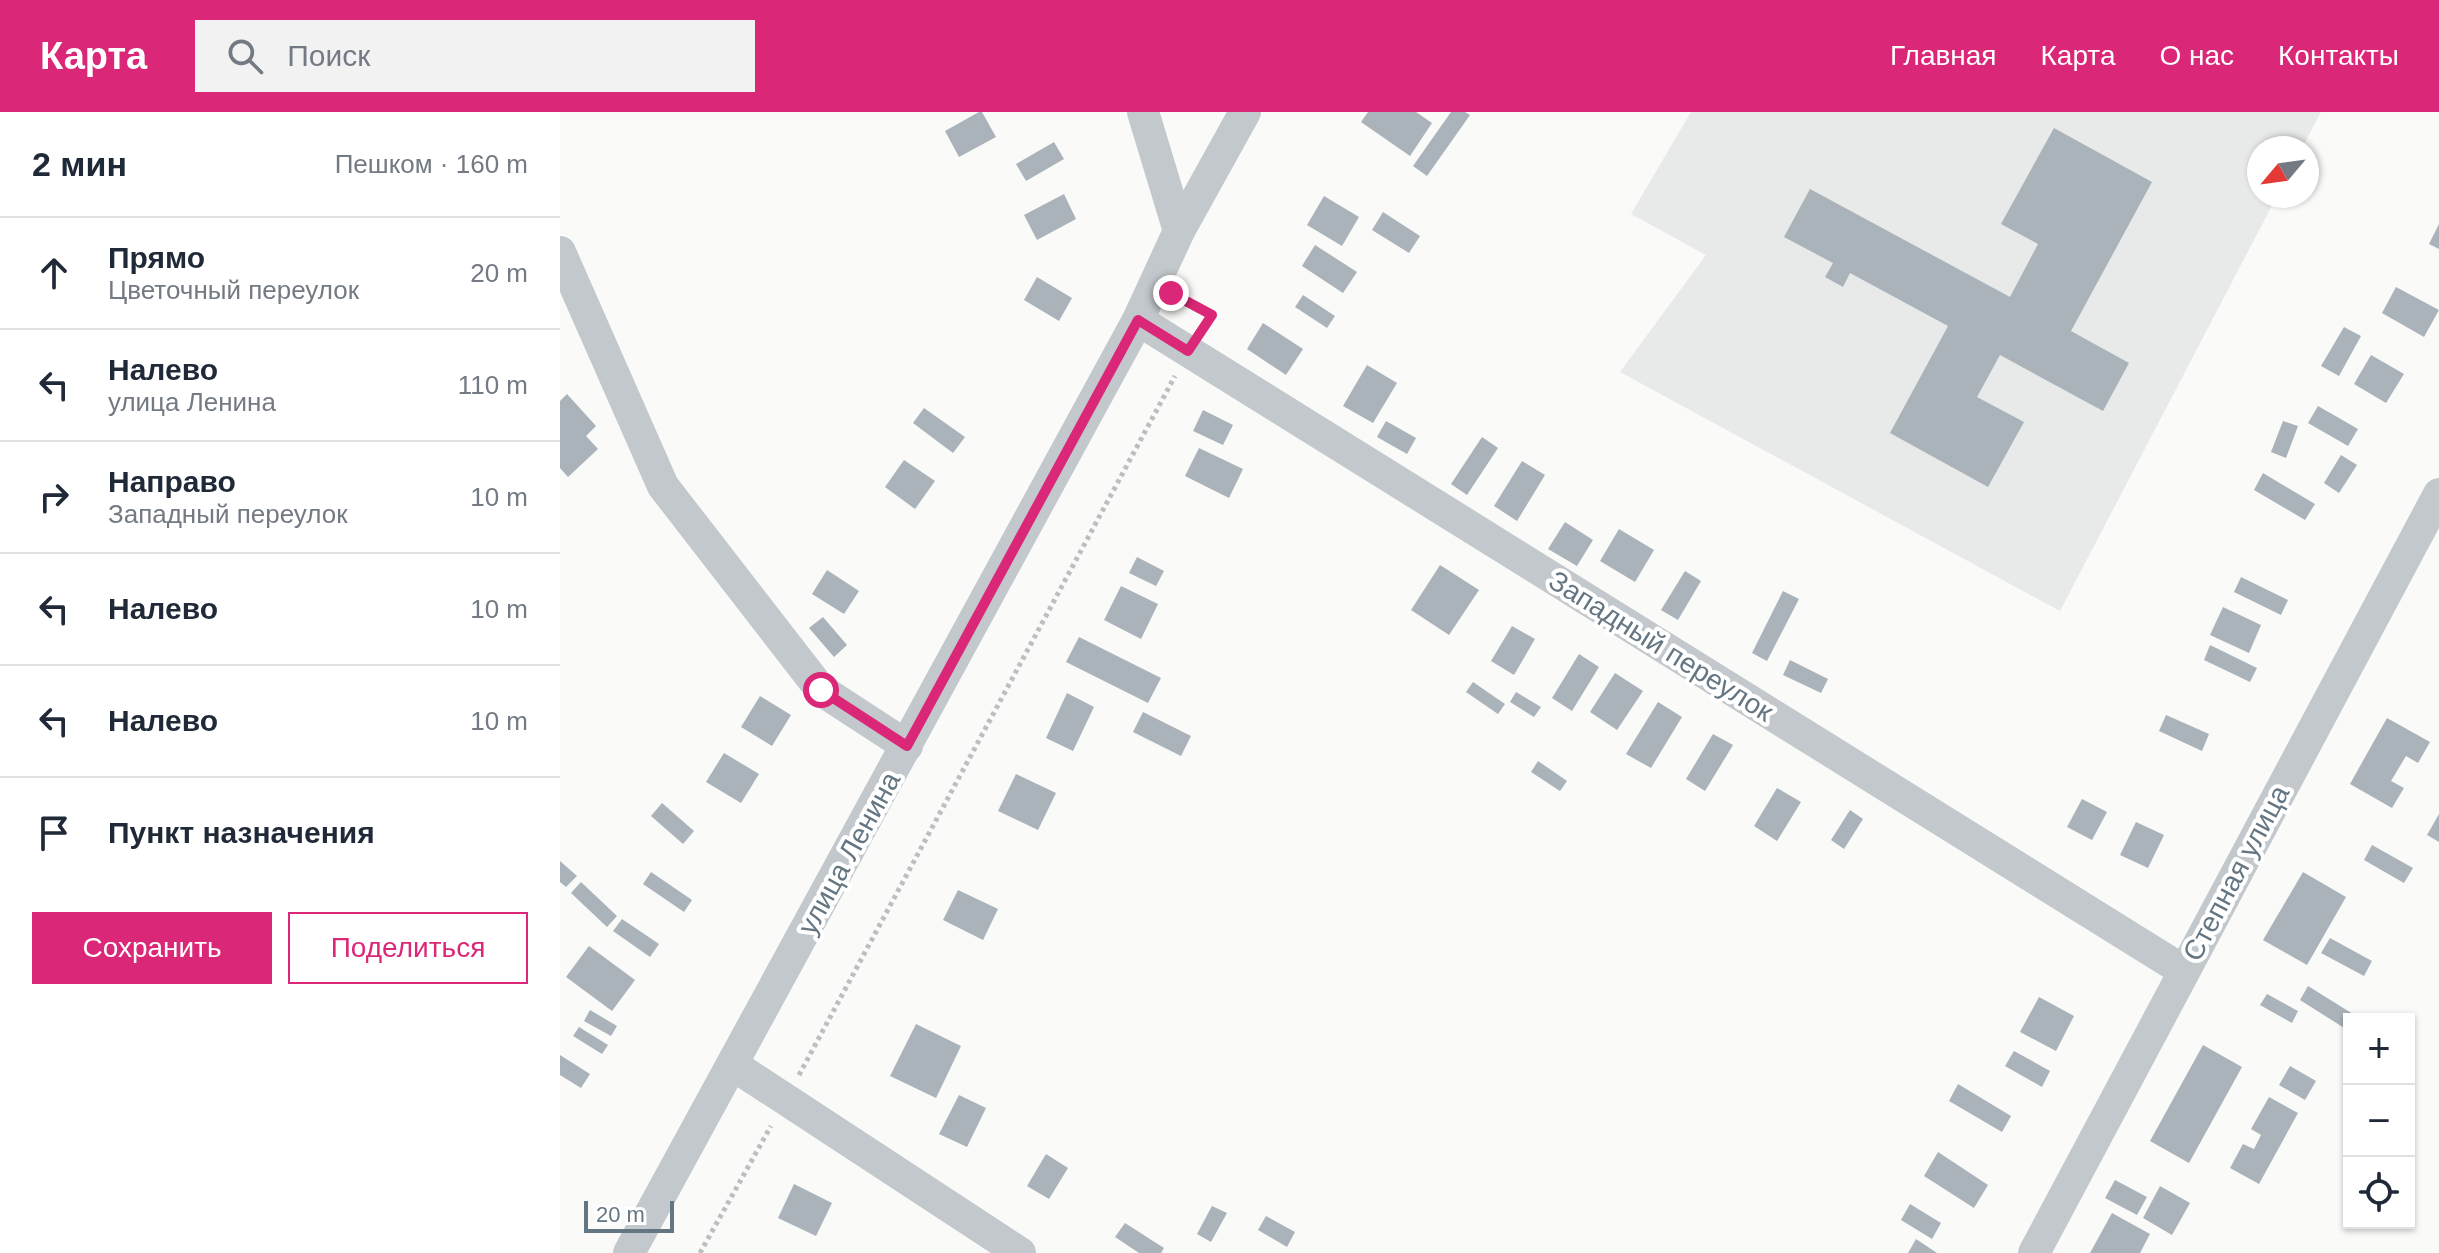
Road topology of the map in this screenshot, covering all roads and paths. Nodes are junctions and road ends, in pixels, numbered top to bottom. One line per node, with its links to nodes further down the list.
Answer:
1 (1143, 112): 3 (street)
2 (1245, 112): 3 (street, улица Ленина)
3 (1179, 231): 6 (street, улица Ленина)
4 (560, 252): 9 (street)
5 (1171, 293): 7 (path)
6 (1138, 320): 7 (street, Западный переулок); 9 (street, улица Ленина)
7 (1188, 351): 10 (street, Западный переулок); 12 (path)
8 (2439, 494): 10 (street, Степная улица)
9 (907, 746): 11 (street, улица Ленина)
10 (2184, 971): 16 (street, Степная улица)
11 (733, 1065): 12 (street); 13 (street, улица Ленина)
12 (785, 1100): 14 (path); 15 (street)
13 (629, 1253)
14 (700, 1253)
15 (1020, 1253)
16 (2034, 1253)

